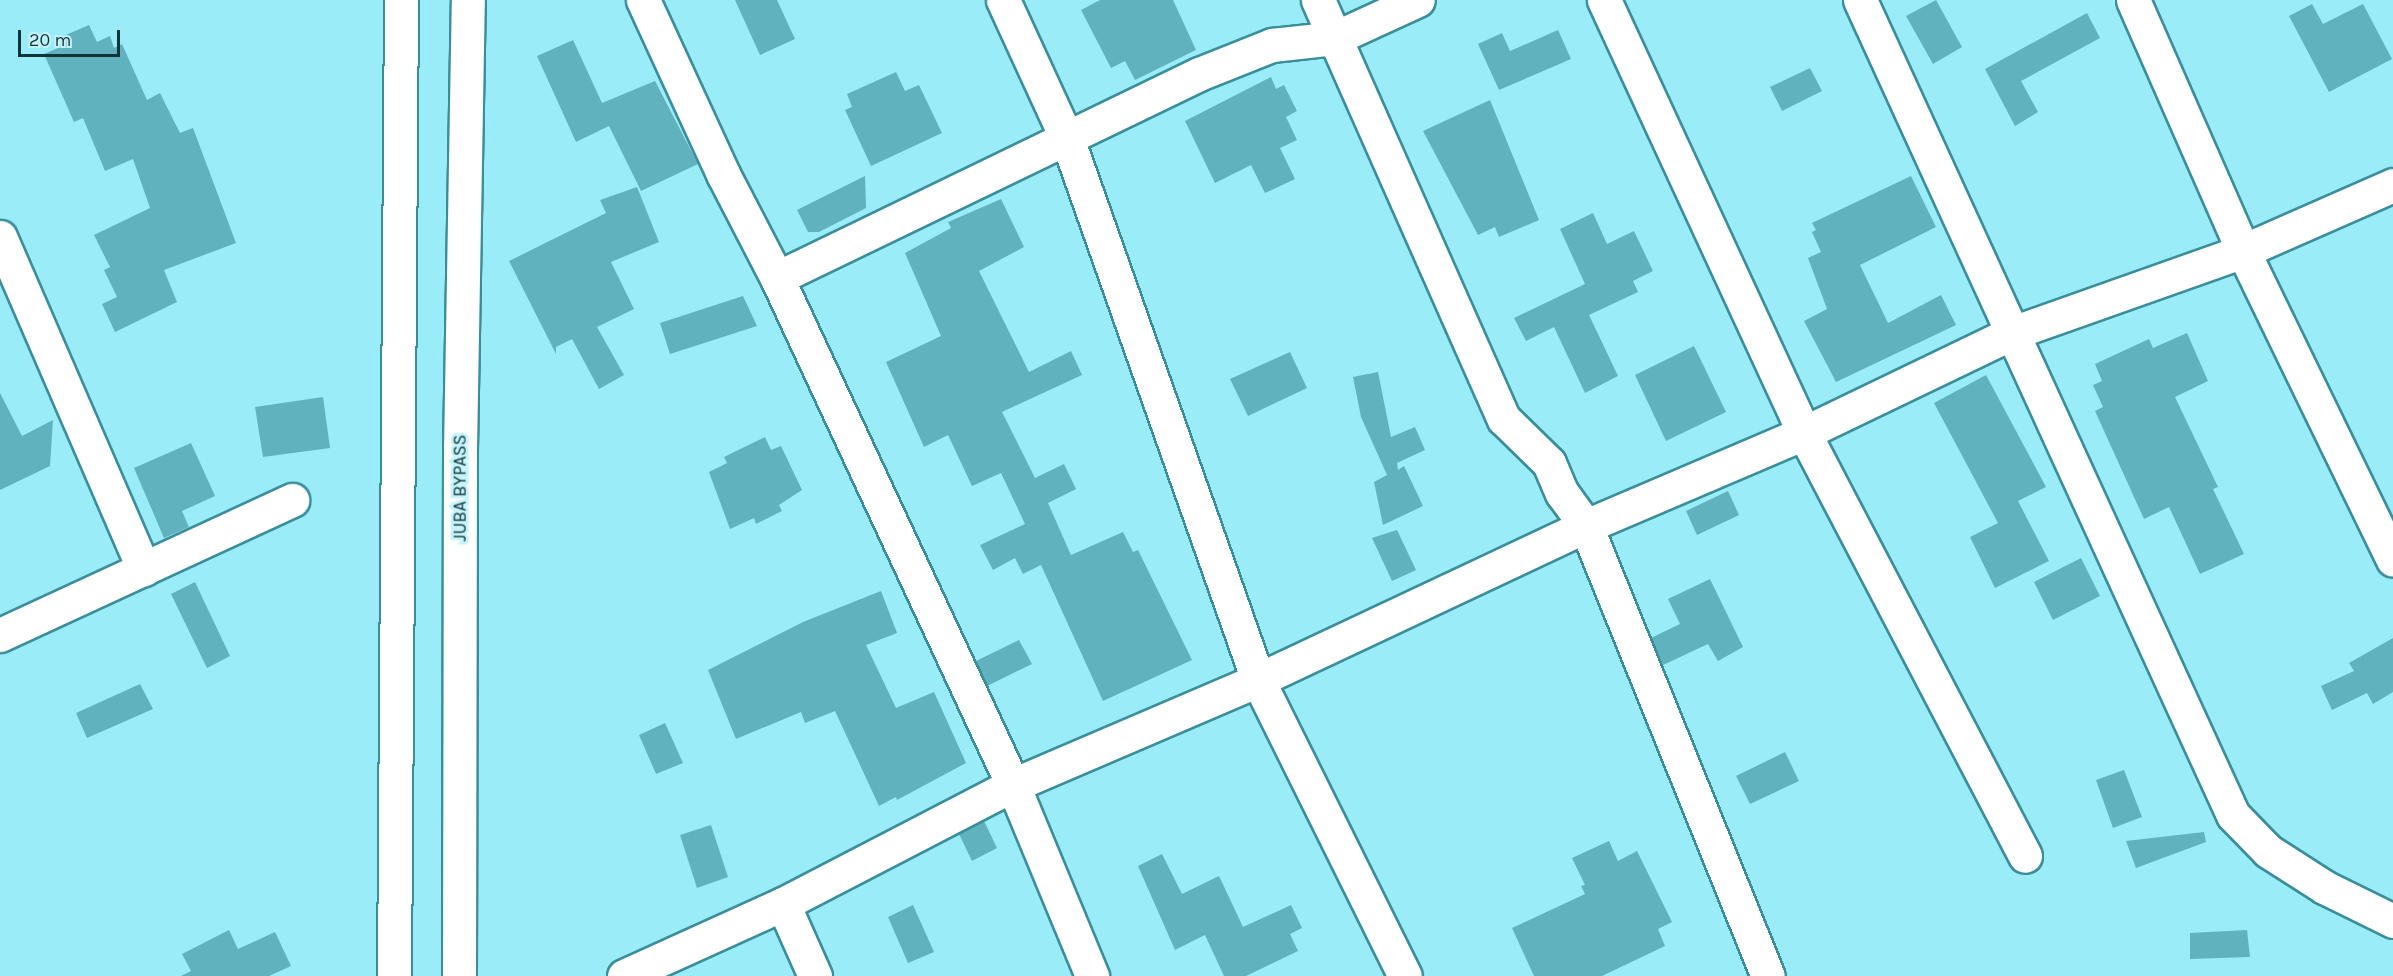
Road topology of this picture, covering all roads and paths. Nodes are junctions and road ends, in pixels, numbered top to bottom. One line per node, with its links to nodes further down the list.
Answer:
1 (401, 0): 28 (street)
2 (468, 0): 29 (street, JUBA BYPASS)
3 (643, 0): 15 (street)
4 (1003, 0): 11 (street)
5 (1318, 0): 10 (street)
6 (1418, 0): 10 (street)
7 (1604, 0): 17 (street)
8 (1860, 0): 16 (street)
9 (2133, 0): 14 (street)
10 (1335, 38): 11 (street); 19 (street)
11 (1068, 141): 15 (street); 23 (street)
12 (2393, 185): 14 (street)
13 (0, 237): 21 (street)
14 (2243, 251): 16 (street); 20 (street)
15 (777, 279): 24 (street)
16 (2012, 333): 17 (street); 27 (street)
17 (1804, 433): 19 (street); 25 (street)
18 (292, 500): 21 (street)
19 (1586, 526): 23 (street); 34 (street)
20 (2393, 560)
21 (144, 569): 22 (street)
22 (0, 635)
23 (1258, 680): 24 (street); 33 (street)
24 (1013, 785): 26 (street); 32 (street)
25 (2025, 856)
26 (783, 904): 30 (street); 31 (street)
27 (2393, 921)
28 (394, 976)
29 (459, 976)
30 (624, 976)
31 (815, 976)
32 (1092, 976)
33 (1405, 976)
34 (1768, 976)

